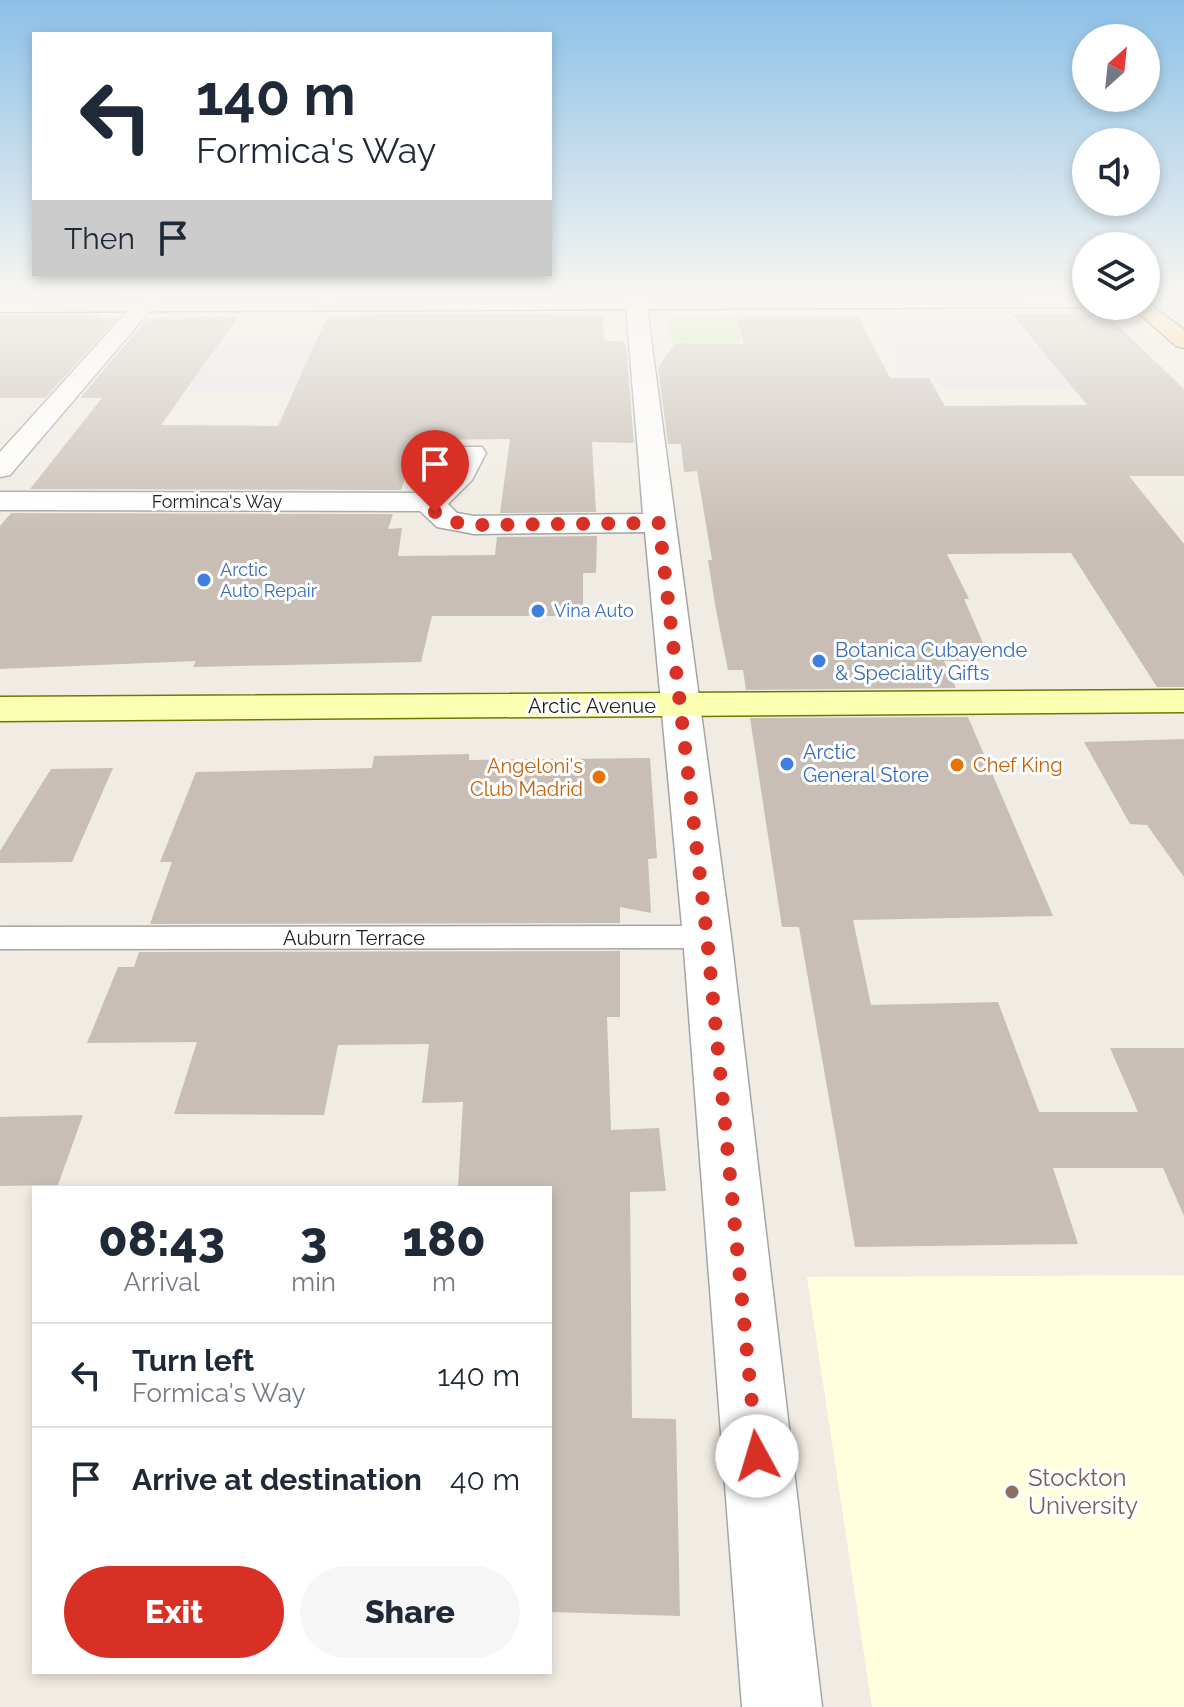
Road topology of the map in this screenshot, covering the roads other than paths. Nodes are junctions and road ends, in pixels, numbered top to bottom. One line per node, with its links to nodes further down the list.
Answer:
1 (83, 374): 4 (street)
2 (644, 374): 7 (street)
3 (472, 453): 6 (street)
4 (0, 469)
5 (0, 501): 6 (street, Forminca's Way)
6 (433, 502): 7 (street)
7 (659, 523): 9 (street)
8 (1184, 701): 9 (street, Arctic Avenue)
9 (681, 705): 10 (street, Arctic Avenue); 11 (street)
10 (0, 709)
11 (707, 937): 12 (lane, Auburn Terrace); 13 (street)
12 (0, 938)
13 (782, 1707)

